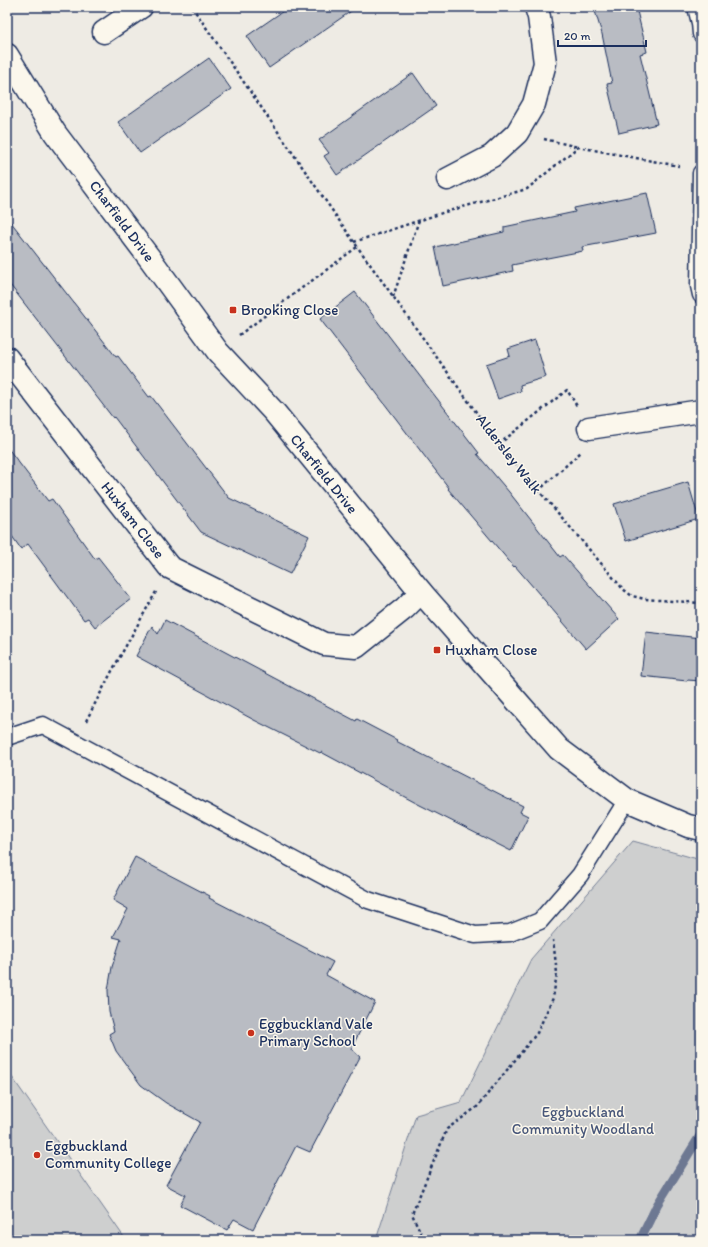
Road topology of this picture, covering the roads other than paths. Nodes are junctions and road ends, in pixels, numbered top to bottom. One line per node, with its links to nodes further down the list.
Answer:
1 (141, 7): 4 (street)
2 (536, 7): 8 (street)
3 (696, 7): 5 (lane)
4 (104, 32)
5 (701, 34)
6 (7, 55): 13 (street, Charfield Drive)
7 (701, 173): 9 (lane)
8 (448, 179)
9 (701, 295)
10 (7, 358): 13 (street, Huxham Close)
11 (701, 411): 12 (street)
12 (589, 428)
13 (421, 592): 15 (street, Charfield Drive)
14 (7, 737): 15 (lane)
15 (627, 800): 16 (street, Charfield Drive)
16 (701, 829)

